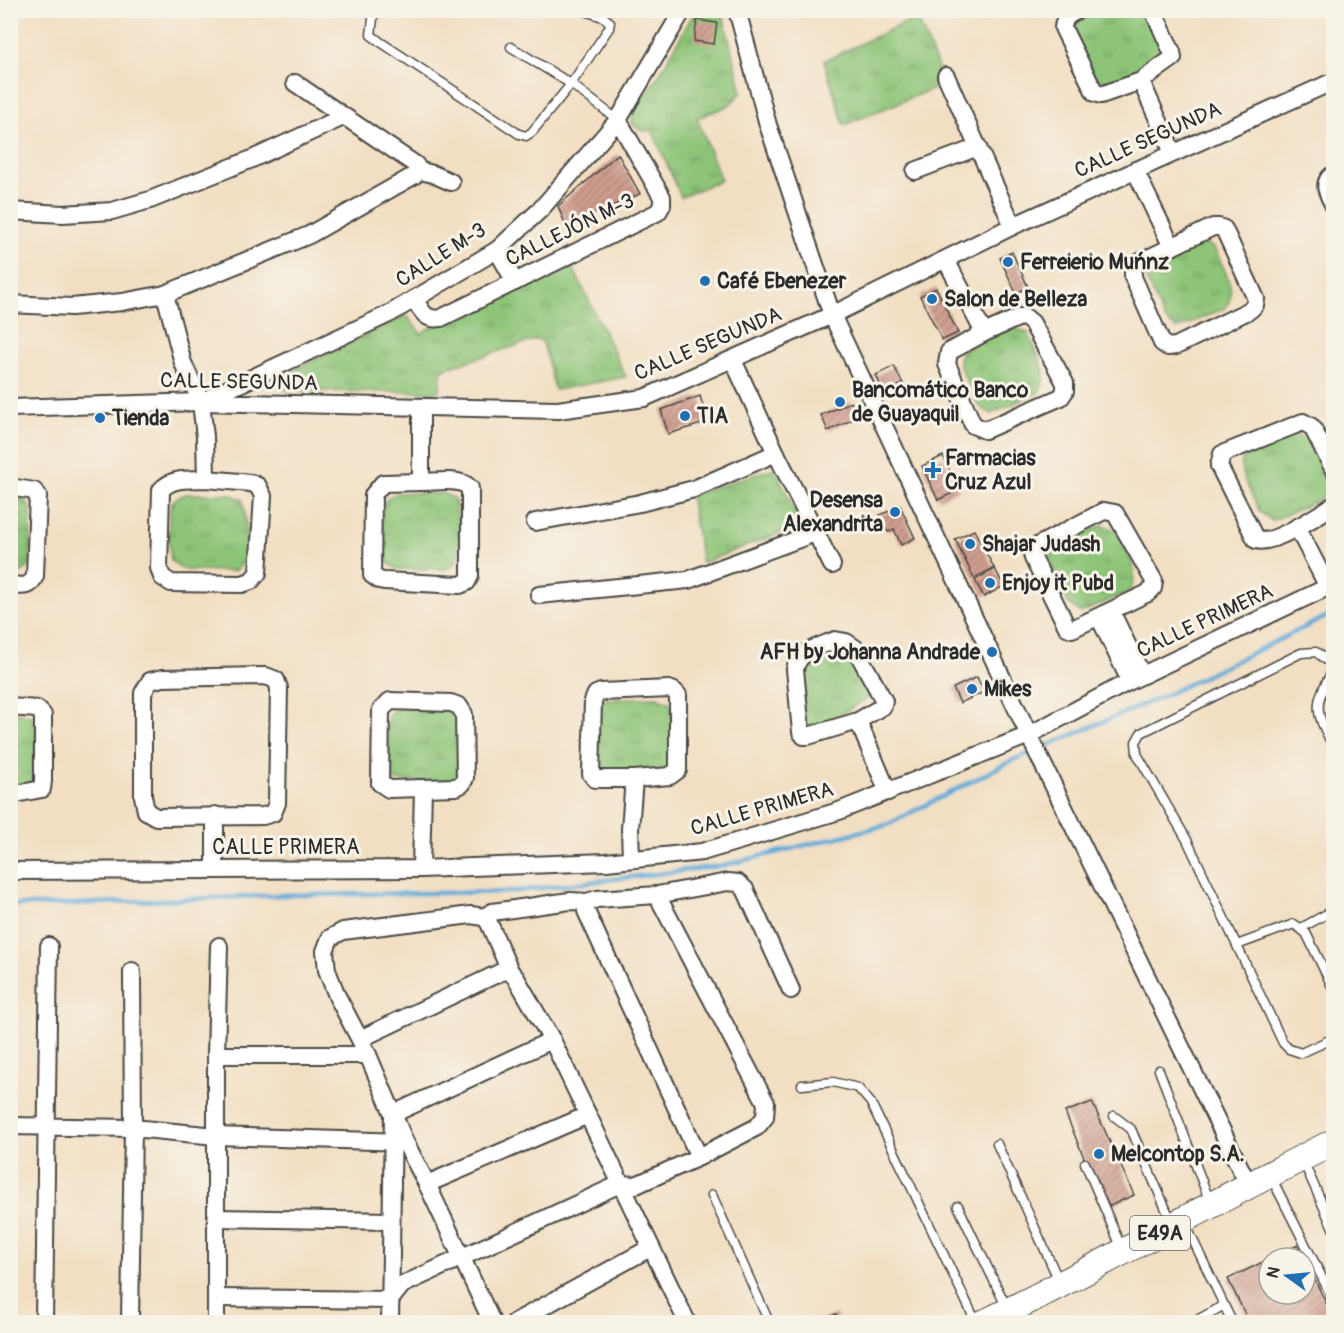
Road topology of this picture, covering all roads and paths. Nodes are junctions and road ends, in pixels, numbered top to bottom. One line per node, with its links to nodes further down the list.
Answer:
1 (374, 10): 11 (lane)
2 (582, 10): 11 (lane)
3 (683, 10): 14 (street, CALLE M-3)
4 (737, 10): 32 (street)
5 (1078, 10): 9 (street)
6 (1152, 10): 9 (street)
7 (511, 47): 11 (lane)
8 (946, 76): 15 (street)
9 (1141, 81): 16 (street)
10 (295, 82): 13 (street)
11 (572, 84): 14 (lane)
12 (1332, 85): 16 (street, CALLE SEGUNDA)
13 (343, 117): 17 (street); 23 (street)
14 (618, 120): 26 (street, CALLE M-3); 28 (street, CALLEJÓN M-3)
15 (978, 147): 19 (street); 24 (street)
16 (1173, 153): 18 (street, CALLE SEGUNDA)
17 (417, 170): 21 (street); 29 (street)
18 (1135, 170): 24 (street, CALLE SEGUNDA); 25 (street)
19 (915, 171)
20 (1334, 174): 22 (street)
21 (451, 182)
22 (1334, 206)
23 (10, 211)
24 (1013, 226): 27 (street, CALLE SEGUNDA)
25 (1172, 247): 25 (street)
26 (497, 250): 28 (street); 30 (street, CALLE M-3)
27 (946, 260): 32 (street, CALLE SEGUNDA); 33 (street)
28 (515, 282): 30 (street, CALLEJÓN M-3)
29 (165, 294): 31 (street); 35 (street)
30 (414, 299): 35 (street, CALLE M-3)
31 (10, 304)
32 (832, 315): 34 (street, CALLE SEGUNDA); 56 (street)
33 (984, 333): 33 (street)
34 (733, 360): 37 (street, CALLE SEGUNDA); 38 (street)
35 (201, 402): 36 (street, CALLE SEGUNDA); 37 (street, CALLE SEGUNDA); 40 (street)
36 (10, 408)
37 (422, 408): 41 (street)
38 (776, 453): 44 (street); 46 (street)
39 (1334, 470): 45 (street)
40 (206, 479): 40 (street)
41 (421, 482): 41 (street)
42 (10, 487): 49 (street)
43 (1334, 505): 45 (street)
44 (535, 522)
45 (1302, 524): 48 (street)
46 (815, 533): 47 (street); 50 (street)
47 (832, 565)
48 (1332, 581): 53 (street, CALLE PRIMERA)
49 (10, 585)
50 (539, 595)
51 (1105, 614): 51 (street); 53 (street)
52 (1334, 667): 57 (lane); 73 (lane)
53 (1136, 678): 56 (street, CALLE PRIMERA)
54 (10, 707): 61 (street)
55 (858, 721): 55 (street); 60 (street)
56 (1029, 735): 60 (street, CALLE PRIMERA); 99 (street)
57 (1334, 748)
58 (634, 779): 58 (street); 63 (street)
59 (423, 789): 59 (street); 65 (street)
60 (888, 792): 63 (street, CALLE PRIMERA)
61 (10, 795)
62 (215, 816): 62 (street); 64 (street)
63 (631, 859): 65 (street, CALLE PRIMERA)
64 (215, 869): 65 (street, CALLE PRIMERA); 66 (street, CALLE PRIMERA)
65 (421, 869)
66 (10, 871)
67 (657, 895): 68 (street); 77 (street); 96 (street)
68 (587, 902): 70 (street); 96 (street)
69 (1334, 910): 71 (lane)
70 (484, 917): 76 (street); 80 (street)
71 (1301, 928): 73 (lane); 78 (lane)
72 (219, 945): 82 (street)
73 (1237, 945): 79 (lane)
74 (49, 946): 90 (street)
75 (132, 971): 91 (street)
76 (510, 971): 80 (street); 81 (street)
77 (791, 990)
78 (1334, 990)
79 (1334, 1038)
80 (360, 1039): 83 (street)
81 (552, 1040): 86 (street); 87 (street)
82 (216, 1055): 83 (street); 92 (street)
83 (368, 1055): 86 (street)
84 (1159, 1070): 103 (lane)
85 (802, 1085): 117 (lane)
86 (393, 1113): 93 (street)
87 (588, 1115): 100 (street); 101 (street)
88 (1114, 1116): 107 (lane)
89 (10, 1126): 90 (street)
90 (48, 1126): 91 (street); 118 (street)
91 (133, 1128): 92 (street); 119 (street)
92 (216, 1136): 93 (street); 105 (street)
93 (398, 1142): 100 (street); 106 (street)
94 (1334, 1143): 97 (main road, E49A)
95 (997, 1144): 112 (lane)
96 (699, 1157): 101 (street)
97 (1301, 1158): 99 (main road, E49A); 108 (lane)
98 (1085, 1163): 110 (lane)
99 (1259, 1179): 103 (main road, E49A); 115 (lane)
100 (427, 1184): 111 (street)
101 (620, 1184): 109 (street); 111 (street)
102 (712, 1195): 125 (lane)
103 (1212, 1205): 107 (main road, E49A)
104 (958, 1206): 117 (lane)
105 (216, 1218): 106 (street); 113 (street)
106 (390, 1221): 114 (street)
107 (1179, 1223): 110 (main road, E49A); 116 (lane)
108 (1334, 1230)
109 (650, 1248): 123 (street); 124 (street)
110 (1123, 1252): 112 (main road, E49A)
111 (461, 1257): 114 (street); 122 (street)
112 (1060, 1284): 117 (main road, E49A)
113 (216, 1298): 114 (street); 120 (street)
114 (390, 1300): 121 (street)
115 (1334, 1301)
116 (1224, 1305): 126 (lane); 127 (lane)
117 (993, 1319)
118 (44, 1323)
119 (130, 1323)
120 (216, 1323)
121 (390, 1323)
122 (492, 1323)
123 (514, 1323)
124 (687, 1323)
125 (769, 1323)
126 (1193, 1323)
127 (1232, 1323)

